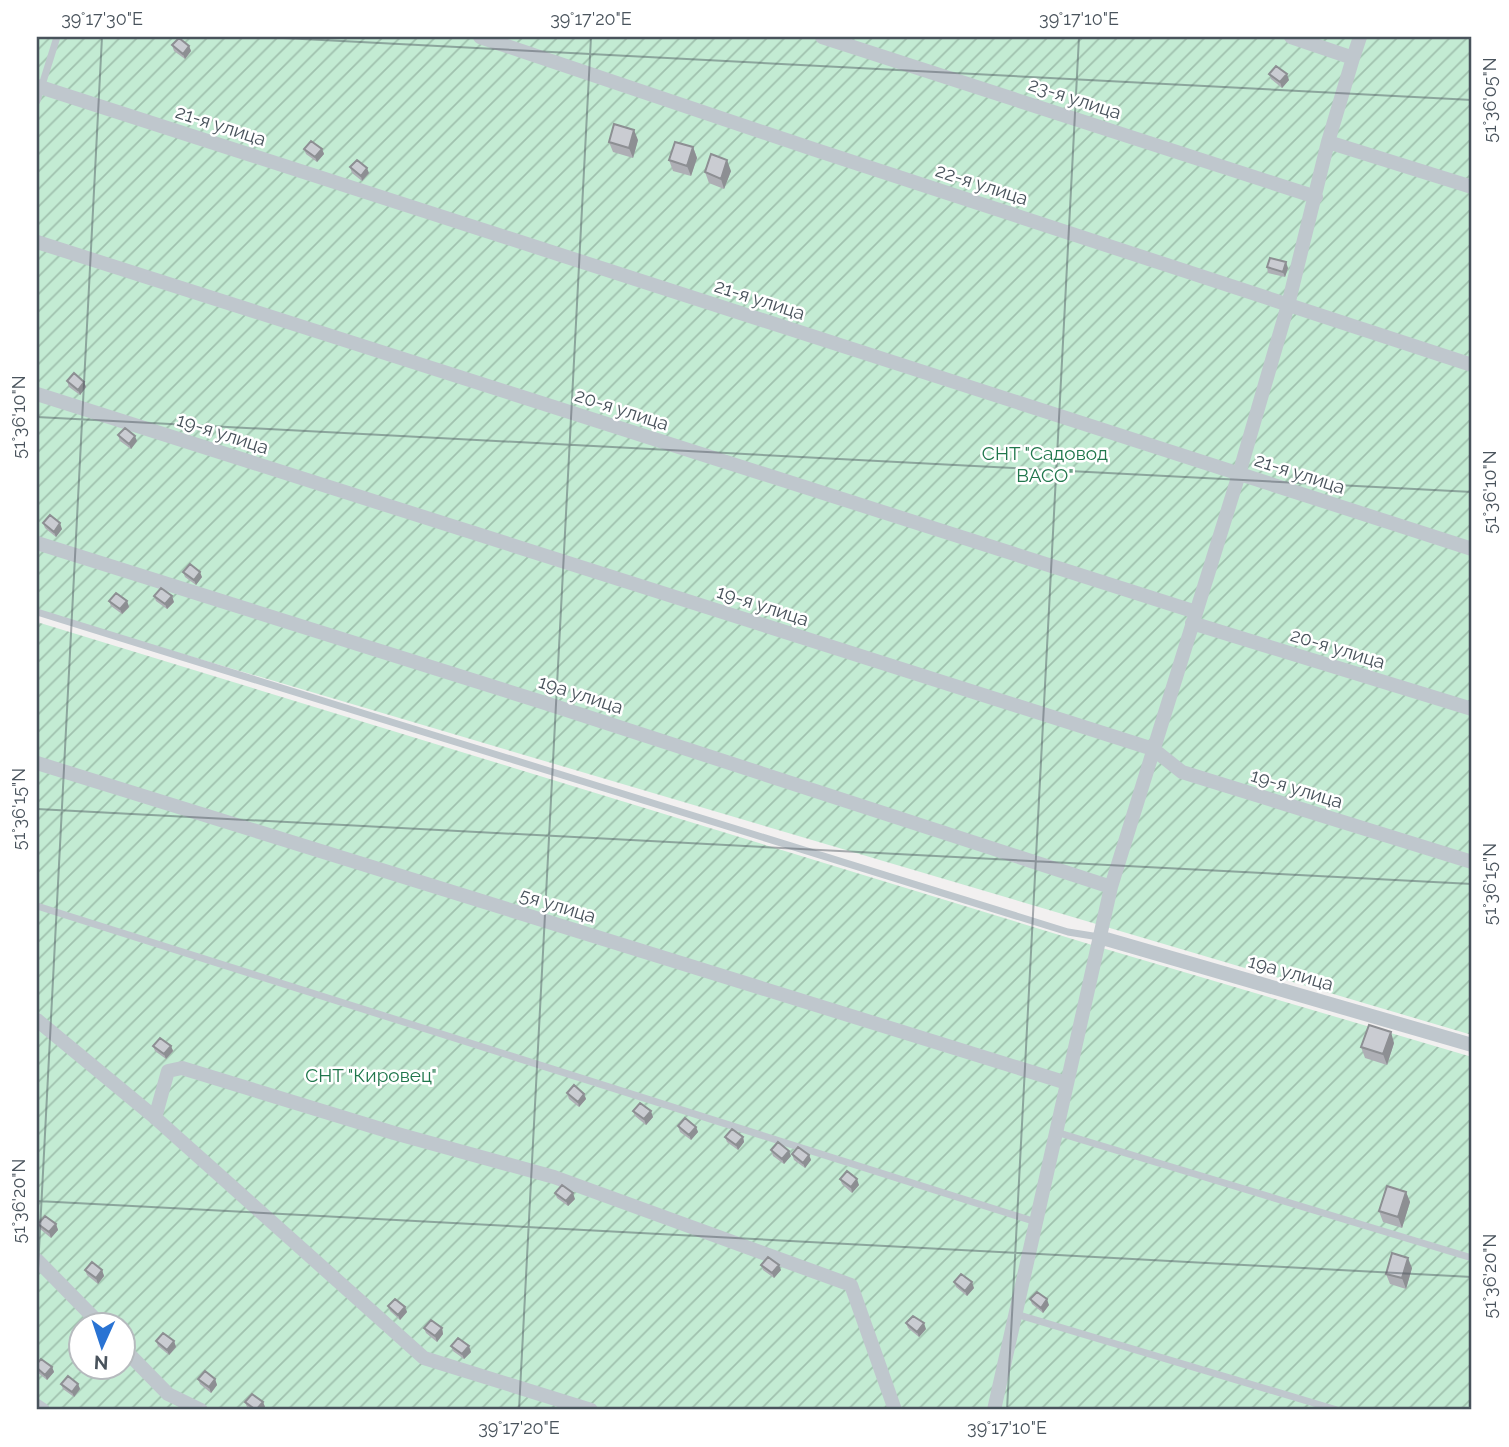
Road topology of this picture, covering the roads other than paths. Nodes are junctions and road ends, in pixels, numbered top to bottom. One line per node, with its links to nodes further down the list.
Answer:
1 (57, 37): 7 (lane)
2 (480, 37): 12 (street, 22-я улица)
3 (822, 37): 10 (street, 23-я улица)
4 (1291, 37): 6 (street)
5 (1360, 37): 6 (street)
6 (1353, 58): 8 (street)
7 (38, 91): 15 (street, 21-я улица)
8 (1328, 142): 9 (street); 10 (street)
9 (1472, 187)
10 (1316, 197): 12 (street)
11 (37, 242): 19 (street, 20-я улица)
12 (1287, 305): 13 (street, 22-я улица); 15 (street)
13 (1472, 365)
14 (37, 394): 21 (street, 19-я улица)
15 (1239, 474): 17 (street, 21-я улица); 19 (street)
16 (37, 543): 24 (street, 19а улица)
17 (1472, 549)
18 (37, 612): 26 (lane)
19 (1194, 618): 20 (street, 20-я улица); 21 (street)
20 (1472, 709)
21 (1153, 750): 23 (street, 19-я улица); 24 (street)
22 (37, 763): 29 (street, 5я улица)
23 (1472, 862)
24 (1111, 887): 26 (street)
25 (37, 906): 32 (lane)
26 (1099, 937): 28 (street, 19а улица); 29 (street)
27 (37, 1020): 30 (street)
28 (1472, 1045)
29 (1067, 1083): 31 (street)
30 (155, 1118): 41 (street); 42 (street)
31 (1056, 1132): 32 (street); 33 (lane)
32 (1036, 1222): 36 (street)
33 (1472, 1258)
34 (37, 1260): 35 (street)
35 (85, 1310)
36 (1015, 1313): 43 (street); 44 (lane)
37 (136, 1361): 40 (street)
38 (37, 1406): 39 (street)
39 (43, 1410)
40 (201, 1410)
41 (591, 1410)
42 (895, 1410)
43 (994, 1410)
44 (1337, 1410)

